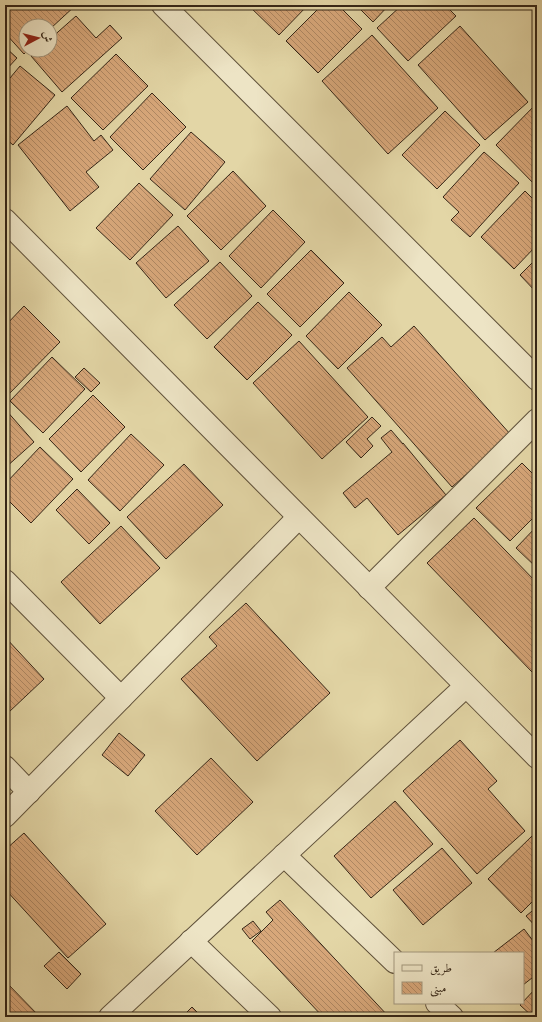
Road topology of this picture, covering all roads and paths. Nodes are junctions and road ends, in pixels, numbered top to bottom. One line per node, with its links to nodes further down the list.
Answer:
1 (163, 5): 3 (street)
2 (5, 220): 5 (street)
3 (537, 379)
4 (537, 420): 7 (street)
5 (299, 517): 7 (street); 9 (street)
6 (5, 581): 9 (street)
7 (369, 588): 8 (street)
8 (466, 686): 10 (street); 14 (street)
9 (121, 698): 12 (street)
10 (537, 757)
11 (5, 767): 12 (street)
12 (29, 792): 13 (street)
13 (5, 816)
14 (284, 855): 15 (street); 16 (street)
15 (191, 941): 18 (street); 19 (street)
16 (394, 961)
17 (438, 1004): 20 (street)
18 (110, 1017)
19 (270, 1017)
20 (452, 1017)

